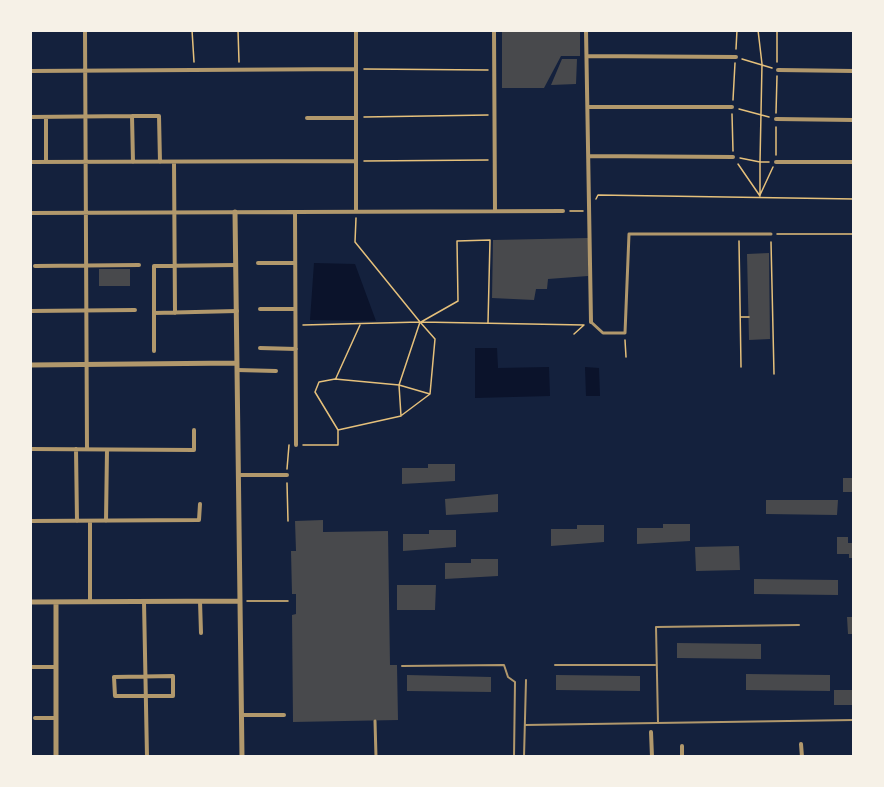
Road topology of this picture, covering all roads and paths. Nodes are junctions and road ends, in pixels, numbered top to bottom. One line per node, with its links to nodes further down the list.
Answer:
1 (85, 30): 15 (street)
2 (192, 30): 16 (path)
3 (238, 30): 13 (path)
4 (356, 30): 14 (street)
5 (495, 30): 17 (street)
6 (586, 30): 10 (street)
7 (737, 30): 11 (path)
8 (758, 30): 12 (path)
9 (777, 30): 18 (path)
10 (587, 56): 11 (street); 21 (street)
11 (736, 57): 12 (path); 22 (path)
12 (762, 64): 18 (path); 24 (path)
13 (239, 69): 14 (street); 16 (street)
14 (356, 69): 17 (path); 30 (street)
15 (85, 70): 16 (street); 19 (street); 28 (street)
16 (194, 70)
17 (495, 70): 23 (street)
18 (777, 70): 20 (street); 31 (path)
19 (30, 71)
20 (854, 71)
21 (588, 107): 22 (street); 33 (street)
22 (732, 107): 24 (path); 34 (path)
23 (495, 115): 30 (path); 35 (street)
24 (762, 115): 31 (path); 43 (path)
25 (132, 116): 28 (street); 40 (street); 41 (street)
26 (30, 117): 27 (street)
27 (46, 117): 28 (street); 38 (street)
28 (85, 117): 39 (street)
29 (308, 118): 30 (street)
30 (356, 118): 36 (street)
31 (776, 119): 32 (street); 44 (path)
32 (854, 120)
33 (589, 156): 34 (street); 50 (street)
34 (733, 157): 43 (path); 46 (path)
35 (495, 159): 36 (path); 48 (street)
36 (356, 161): 42 (street); 54 (street)
37 (30, 162): 38 (street)
38 (46, 162): 39 (street)
39 (85, 162): 40 (street); 56 (street)
40 (133, 162): 41 (street)
41 (160, 162): 42 (street)
42 (174, 162): 51 (street)
43 (760, 162): 44 (path); 46 (path)
44 (776, 162): 45 (street); 46 (path)
45 (854, 162)
46 (760, 196): 47 (path); 50 (path)
47 (854, 199)
48 (495, 211): 49 (street); 54 (street)
49 (563, 211): 50 (path)
50 (590, 211): 78 (street)
51 (175, 212): 52 (street); 56 (street); 66 (street)
52 (235, 212): 53 (street); 64 (street)
53 (295, 212): 54 (street); 61 (street)
54 (356, 212): 77 (path)
55 (30, 213): 56 (street)
56 (86, 213): 62 (street)
57 (739, 234): 58 (street); 76 (path); 83 (street)
58 (771, 234): 59 (path); 95 (path)
59 (854, 234)
60 (258, 263): 61 (street)
61 (296, 263): 68 (street)
62 (86, 265): 63 (street); 65 (street); 69 (street)
63 (139, 265)
64 (236, 265): 66 (street); 72 (street)
65 (34, 266)
66 (175, 266): 73 (street); 74 (street)
67 (260, 309): 68 (street)
68 (296, 309): 81 (street)
69 (86, 310): 70 (street); 71 (street); 90 (street)
70 (135, 310)
71 (30, 311)
72 (237, 311): 73 (street); 89 (street)
73 (175, 312): 74 (street)
74 (154, 313): 87 (street)
75 (749, 316): 76 (path)
76 (740, 317): 92 (path)
77 (420, 322): 79 (path); 79 (path); 80 (path); 97 (path); 98 (path)
78 (591, 322): 82 (path); 83 (street)
79 (488, 323): 82 (path)
80 (361, 324): 81 (path); 96 (path)
81 (296, 325): 86 (street)
82 (584, 325): 84 (path)
83 (625, 333): 88 (path)
84 (574, 334)
85 (260, 348): 86 (street)
86 (296, 349): 102 (street)
87 (154, 351)
88 (626, 357)
89 (237, 363): 90 (street); 93 (street)
90 (86, 364): 91 (street); 105 (street)
91 (30, 365)
92 (741, 367)
93 (237, 370): 94 (street); 107 (street)
94 (276, 371)
95 (774, 374)
96 (335, 379): 97 (path); 101 (path)
97 (399, 385): 98 (path); 99 (path)
98 (430, 394): 99 (path)
99 (401, 416): 101 (path)
100 (194, 430): 106 (street)
101 (338, 430): 102 (path)
102 (296, 445)
103 (30, 449): 104 (street)
104 (76, 449): 105 (street); 111 (street)
105 (87, 449): 106 (street)
106 (107, 450): 113 (street)
107 (238, 475): 108 (street); 116 (street)
108 (287, 475)
109 (200, 504): 113 (street)
110 (30, 521): 111 (street)
111 (77, 521): 112 (street)
112 (90, 521): 113 (street); 120 (street)
113 (106, 521)
114 (144, 601): 115 (street); 120 (street); 128 (street)
115 (200, 601): 116 (street); 122 (street)
116 (240, 601): 117 (path); 132 (street)
117 (288, 601)
118 (30, 602): 119 (street)
119 (56, 602): 120 (street); 127 (street)
120 (90, 602)
121 (799, 625): 124 (lane)
122 (201, 633)
123 (555, 665): 124 (lane)
124 (656, 665): 137 (lane)
125 (402, 666): 146 (lane)
126 (30, 667): 127 (street)
127 (56, 667): 134 (street)
128 (146, 677): 130 (street); 130 (street); 130 (street)
129 (526, 680): 138 (lane)
130 (146, 696): 143 (street)
131 (284, 715): 132 (street)
132 (242, 716): 144 (street)
133 (35, 718): 134 (street)
134 (56, 718): 142 (street)
135 (854, 720): 137 (lane)
136 (375, 721): 145 (street)
137 (658, 723): 138 (lane)
138 (525, 725): 147 (lane)
139 (651, 732): 148 (street)
140 (801, 744): 150 (street)
141 (682, 747): 149 (street)
142 (56, 757)
143 (147, 757)
144 (242, 757)
145 (376, 757)
146 (514, 757)
147 (524, 757)
148 (652, 757)
149 (682, 757)
150 (802, 757)

